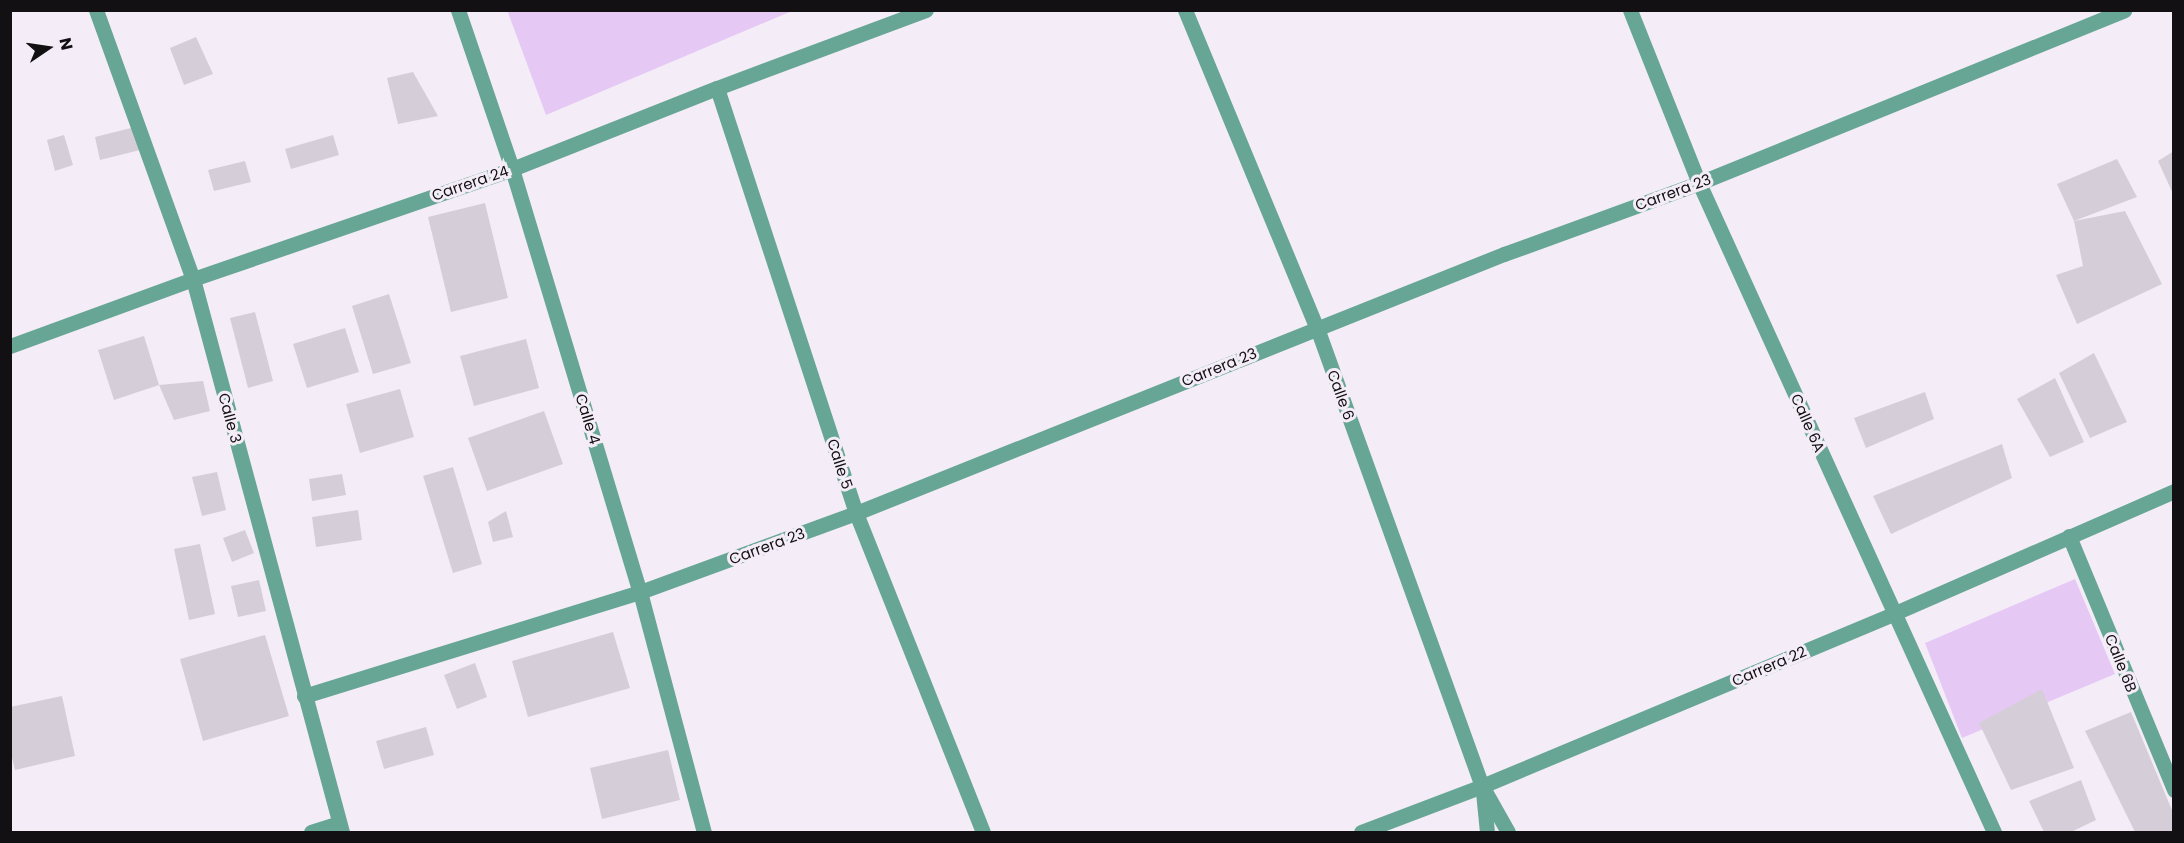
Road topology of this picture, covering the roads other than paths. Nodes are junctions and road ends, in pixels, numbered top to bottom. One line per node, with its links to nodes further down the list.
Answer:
1 (96, 10): 10 (street, Calle 3)
2 (458, 10): 8 (street, Calle 4)
3 (926, 10): 7 (street, Carrera 24)
4 (1185, 10): 11 (street, Calle 6)
5 (1629, 10): 9 (street, Calle 6A)
6 (2124, 10): 9 (street, Carrera 23)
7 (717, 88): 8 (street, Carrera 24); 14 (street, Calle 5)
8 (512, 169): 10 (street, Carrera 24); 16 (street, Calle 4)
9 (1699, 183): 11 (street, Carrera 23); 17 (street, Calle 6A)
10 (193, 279): 12 (street, Carrera 24); 18 (street, Calle 3)
11 (1317, 328): 14 (street, Carrera 23); 19 (street, Calle 6)
12 (10, 346)
13 (2174, 491): 15 (street, Carrera 22)
14 (856, 513): 16 (street, Carrera 23); 24 (street, Calle 5)
15 (2069, 536): 17 (street, Carrera 22); 20 (street, Calle 6B)
16 (640, 592): 18 (street, Carrera 23); 23 (street, Calle 4)
17 (1895, 613): 19 (street, Carrera 22); 28 (street, Calle 6A)
18 (304, 696): 21 (street, Calle 3)
19 (1482, 786): 25 (street, Carrera 22); 26 (street, Calle 6); 27 (street, Calle 6)
20 (2174, 790)
21 (340, 828): 22 (street)
22 (311, 832)
23 (704, 832)
24 (983, 832)
25 (1361, 832)
26 (1487, 832)
27 (1508, 832)
28 (1994, 832)

